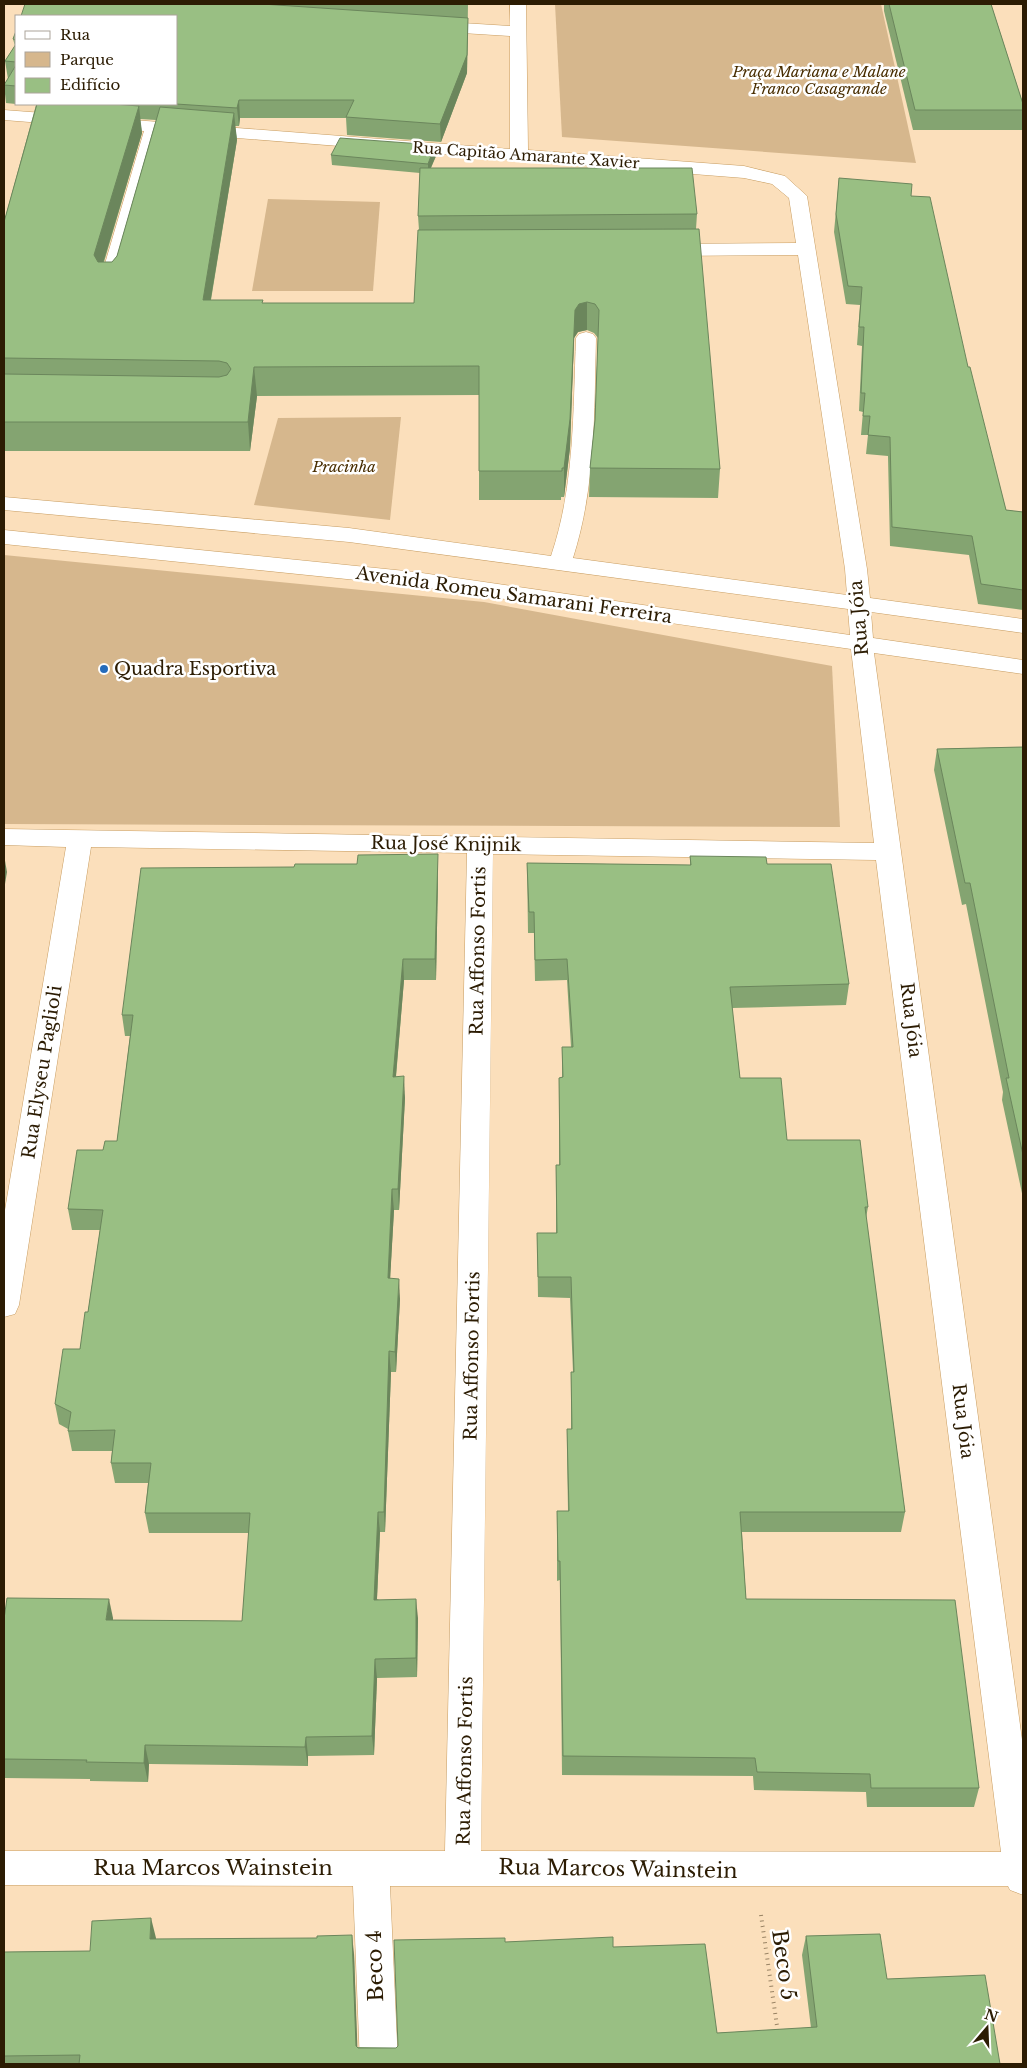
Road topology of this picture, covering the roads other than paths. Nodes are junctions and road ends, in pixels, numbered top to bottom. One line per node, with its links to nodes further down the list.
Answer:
1 (518, 4): 3 (street)
2 (410, 24): 3 (street)
3 (518, 32): 6 (street)
4 (4, 115): 5 (street, Rua Capitão Amarante Xavier)
5 (154, 126): 6 (street, Rua Capitão Amarante Xavier); 10 (street)
6 (519, 154): 7 (street, Rua Capitão Amarante Xavier)
7 (778, 180): 8 (street, Rua Jóia)
8 (806, 249): 9 (street); 15 (street, Rua Jóia)
9 (648, 250)
10 (109, 284)
11 (586, 338): 14 (street)
12 (4, 503): 14 (street, Avenida Romeu Samarani Ferreira)
13 (4, 536): 17 (street, Avenida Romeu Samarani Ferreira)
14 (560, 563): 15 (street, Avenida Romeu Samarani Ferreira)
15 (859, 603): 16 (street, Avenida Romeu Samarani Ferreira); 17 (street, Rua Jóia)
16 (1023, 626)
17 (861, 645): 18 (street, Avenida Romeu Samarani Ferreira); 22 (street, Rua Jóia)
18 (1023, 667)
19 (4, 838): 20 (street, Rua José Knijnik)
20 (80, 838): 21 (street, Rua José Knijnik); 23 (street, Rua Elyseu Paglioli)
21 (480, 845): 22 (street, Rua José Knijnik); 24 (street, Rua Affonso Fortis)
22 (889, 852): 27 (street, Rua Jóia)
23 (4, 1305)
24 (463, 1867): 26 (street, Rua Marcos Wainstein); 27 (street, Rua Marcos Wainstein)
25 (4, 1868): 26 (street, Rua Marcos Wainstein)
26 (371, 1868): 28 (street, Beco 4)
27 (1023, 1872)
28 (379, 2064)

